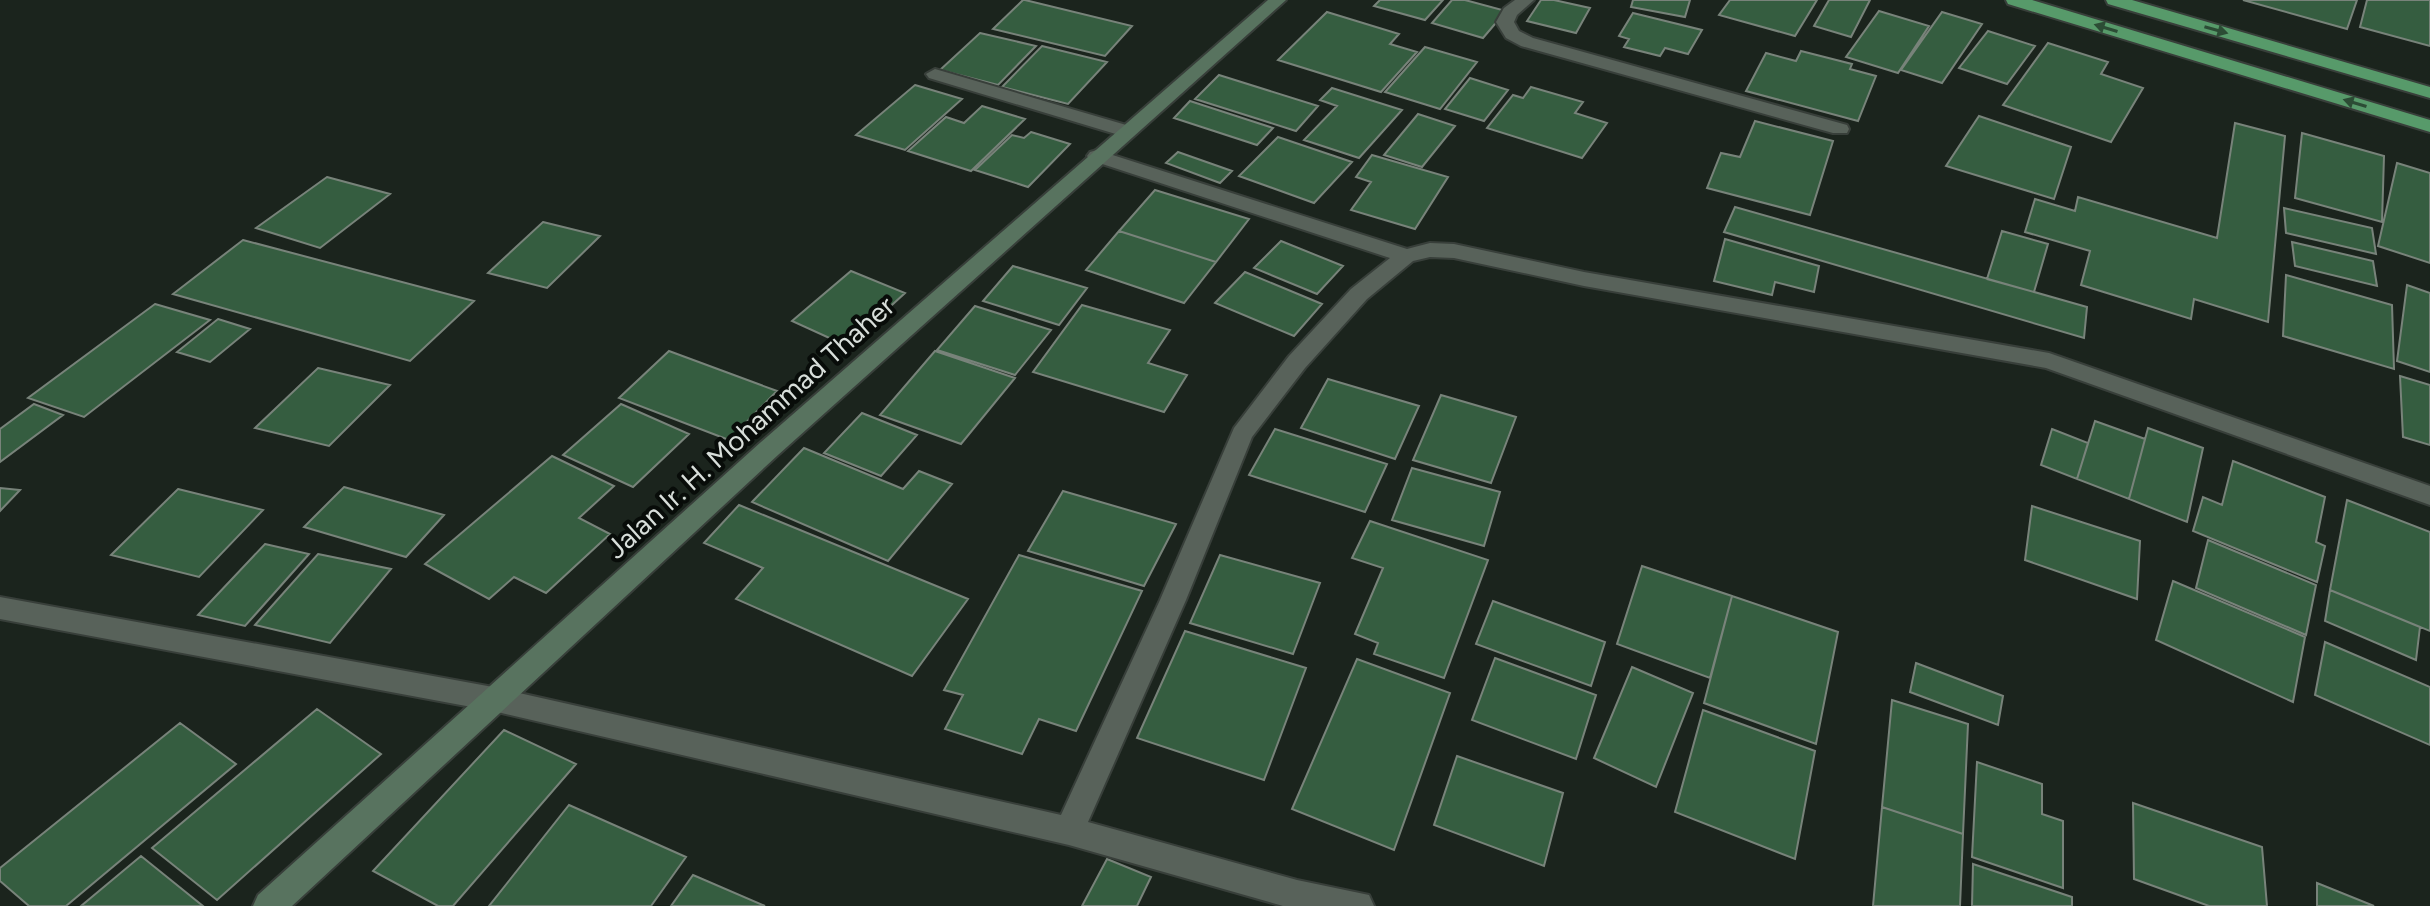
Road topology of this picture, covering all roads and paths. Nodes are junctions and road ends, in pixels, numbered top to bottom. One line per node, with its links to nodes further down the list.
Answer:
1 (1278, 0): 9 (main road, Jalan Ir. H. Mohammad Thaher)
2 (1526, 0): 8 (street)
3 (2014, 0): 7 (highway, one-way to 3)
4 (2114, 0): 6 (highway, one-way to 6)
5 (935, 74): 9 (street)
6 (2430, 93)
7 (2430, 126)
8 (1840, 129)
9 (1126, 131): 10 (main road, Jalan Ir. H. Mohammad Thaher)
10 (1097, 156): 11 (street); 14 (main road, Jalan Ir. H. Mohammad Thaher)
11 (1406, 256): 12 (street); 15 (street)
12 (2430, 496)
13 (0, 608): 14 (street)
14 (493, 699): 15 (street); 16 (main road, Jalan Ir. H. Mohammad Thaher)
15 (1069, 831): 17 (street)
16 (269, 906)
17 (1358, 906)

